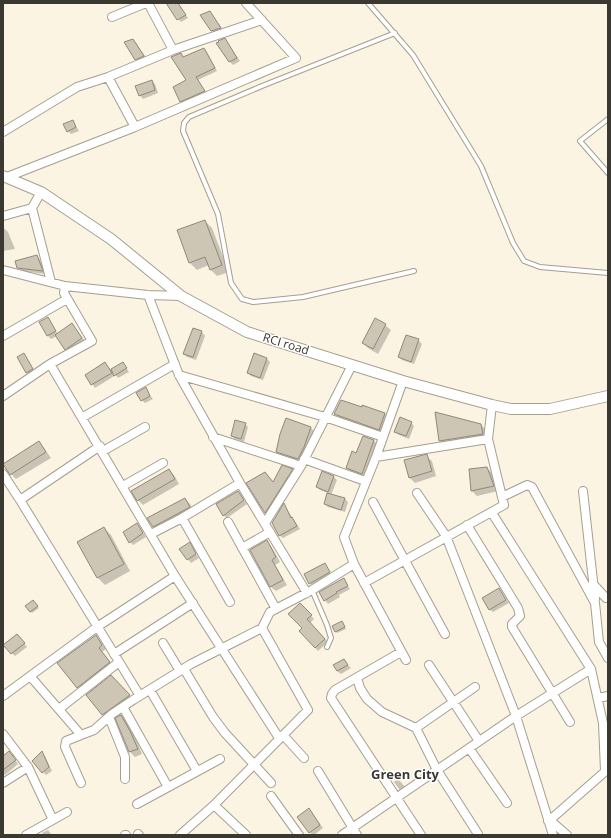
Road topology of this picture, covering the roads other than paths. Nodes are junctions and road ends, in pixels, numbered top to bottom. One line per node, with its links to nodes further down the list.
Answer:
1 (147, 3): 4 (street); 7 (street)
2 (246, 3): 5 (street)
3 (368, 3): 6 (lane)
4 (112, 17)
5 (262, 20): 7 (street); 10 (street)
6 (395, 33): 18 (lane); 19 (lane)
7 (173, 50): 8 (street)
8 (108, 77): 10 (street); 11 (street)
9 (608, 119): 12 (lane)
10 (135, 127): 13 (street)
11 (3, 132)
12 (608, 173)
13 (5, 176): 14 (street, RCI road)
14 (41, 192): 15 (street); 23 (street, RCI road)
15 (32, 208): 16 (street); 20 (street)
16 (3, 216)
17 (4, 271): 20 (street)
18 (414, 271)
19 (608, 273)
20 (51, 282): 21 (street)
21 (65, 286): 22 (street); 24 (street)
22 (148, 295): 23 (street); 27 (street)
23 (180, 296): 28 (street, RCI road)
24 (67, 299): 25 (street); 26 (street)
25 (3, 336)
26 (50, 364): 31 (street); 34 (street)
27 (175, 364): 29 (street); 34 (street)
28 (352, 365): 30 (street, RCI road); 35 (street)
29 (180, 375): 35 (street); 37 (street)
30 (403, 382): 33 (street, RCI road); 38 (street)
31 (3, 396)
32 (608, 396): 33 (street, RCI road)
33 (492, 405): 39 (street)
34 (83, 417): 40 (street)
35 (325, 417): 38 (street); 43 (street)
36 (145, 427): 40 (street)
37 (213, 437): 43 (street); 46 (street)
38 (383, 437): 41 (street)
39 (488, 440): 41 (street); 50 (street)
40 (101, 449): 47 (street); 51 (street)
41 (376, 457): 45 (street)
42 (163, 463): 47 (street)
43 (302, 463): 45 (street); 56 (street)
44 (3, 474): 51 (street)
45 (365, 481): 63 (street)
46 (240, 483): 54 (street); 56 (street)
47 (123, 486): 59 (street)
48 (583, 491): 66 (street)
49 (417, 494): 60 (street)
50 (502, 497): 53 (street); 70 (street)
51 (20, 500): 73 (street)
52 (374, 502): 62 (street)
53 (492, 513): 57 (street); 85 (street)
54 (182, 518): 59 (street); 69 (street)
55 (228, 522): 61 (street)
56 (265, 523): 58 (street)
57 (467, 525): 60 (street); 91 (street)
58 (270, 532): 61 (street); 67 (street)
59 (150, 534): 64 (street)
60 (446, 536): 62 (street); 99 (street)
61 (242, 548): 72 (street)
62 (404, 560): 65 (street); 75 (street)
63 (354, 564): 65 (street); 67 (street)
64 (175, 576): 71 (street); 73 (street)
65 (364, 583): 79 (street)
66 (593, 584): 68 (street); 70 (street)
67 (310, 591): 72 (street); 77 (lane)
68 (608, 597)
69 (230, 602)
70 (595, 603): 81 (street)
71 (193, 604): 78 (street); 80 (street)
72 (276, 609): 74 (street)
73 (97, 627): 80 (street); 87 (street)
74 (262, 628): 78 (street); 105 (street)
75 (445, 634)
76 (163, 643): 86 (street)
77 (327, 647)
78 (222, 649): 86 (street); 105 (street)
79 (401, 652): 82 (street); 88 (street)
80 (114, 654): 83 (street)
81 (608, 658)
82 (406, 660)
83 (119, 662): 93 (street); 98 (street)
84 (429, 666): 96 (street)
85 (591, 669): 91 (street); 95 (street)
86 (182, 670): 90 (street); 110 (street)
87 (30, 676): 92 (street); 98 (street)
88 (357, 678): 102 (street); 122 (street)
89 (475, 687): 96 (street)
90 (150, 690): 93 (street); 114 (street)
91 (553, 693): 99 (street); 101 (street)
92 (3, 696)
93 (140, 696): 97 (street)
94 (608, 696): 95 (street)
95 (598, 698): 113 (street)
96 (453, 703): 102 (street); 106 (street)
97 (124, 707): 100 (street); 120 (street)
98 (59, 709): 104 (street)
99 (516, 716): 106 (street); 128 (street)
100 (109, 717): 104 (street); 116 (street)
101 (570, 722)
102 (416, 728): 112 (street)
103 (3, 734): 111 (street)
104 (81, 734): 119 (street)
105 (281, 737): 108 (street); 110 (street)
106 (479, 741): 107 (street)
107 (469, 748): 112 (street); 123 (street)
108 (304, 758)
109 (220, 759): 114 (street)
110 (254, 764): 117 (street); 125 (street)
111 (28, 767): 118 (street); 127 (street)
112 (437, 770): 122 (street); 131 (street)
113 (606, 770): 128 (street)
114 (197, 771): 120 (street)
115 (318, 771): 129 (street)
116 (125, 778)
117 (271, 782)
118 (3, 783)
119 (81, 783)
120 (168, 787): 124 (street)
121 (271, 796): 134 (street)
122 (396, 798): 129 (street); 137 (street)
123 (507, 803)
124 (137, 804)
125 (214, 805): 130 (street); 133 (street)
126 (67, 812): 127 (street)
127 (53, 820): 132 (street)
128 (549, 821): 138 (street); 139 (street)
129 (352, 828): 135 (street); 136 (street)
130 (184, 833)
131 (478, 834)
132 (26, 835)
133 (246, 835)
134 (299, 835)
135 (342, 835)
136 (357, 835)
137 (421, 835)
138 (553, 835)
139 (566, 835)

